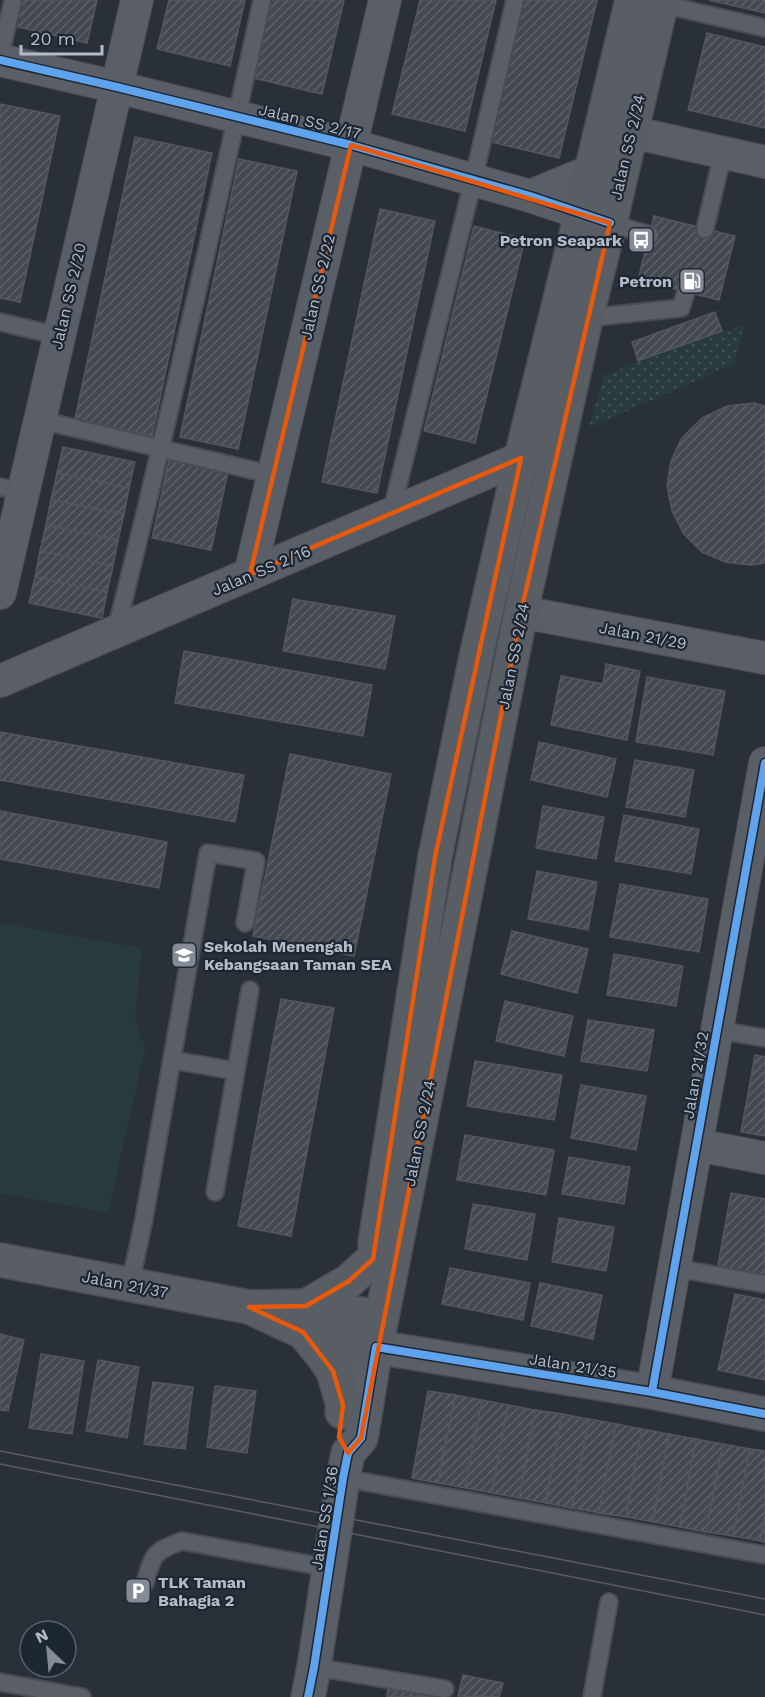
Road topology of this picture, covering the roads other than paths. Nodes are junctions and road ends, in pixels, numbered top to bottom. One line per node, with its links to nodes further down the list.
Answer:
1 (13, 0): 8 (lane)
2 (137, 0): 9 (street, Jalan SS 2/20)
3 (262, 0): 10 (lane)
4 (385, 0): 12 (street, Jalan SS 2/22)
5 (515, 0): 16 (lane)
6 (651, 1): 7 (lane); 11 (main road, Jalan SS 2/24); 15 (main road, Jalan SS 2/24)
7 (765, 28)
8 (0, 58): 9 (street, Jalan SS 2/17)
9 (117, 87): 10 (street, Jalan SS 2/17); 24 (street, Jalan SS 2/20)
10 (237, 117): 12 (street, Jalan SS 2/17); 26 (lane)
11 (631, 132): 13 (street); 18 (main road, Jalan SS 2/24)
12 (351, 145): 16 (street, Jalan SS 2/17); 28 (street, Jalan SS 2/22)
13 (723, 153): 14 (street); 19 (lane)
14 (765, 162)
15 (591, 171): 17 (street); 18 (main road, Jalan SS 2/24)
16 (473, 181): 17 (street, Jalan SS 2/17); 30 (lane)
17 (530, 196): 18 (street, Jalan SS 2/17)
18 (596, 218): 20 (lane); 22 (main road, Jalan SS 2/24); 27 (main road, Jalan SS 2/24)
19 (705, 229)
20 (650, 235)
21 (686, 292): 22 (lane)
22 (586, 318): 33 (main road, Jalan SS 2/24)
23 (0, 322): 24 (lane)
24 (59, 336): 25 (street, Jalan SS 2/20)
25 (40, 420): 26 (lane); 29 (street, Jalan SS 2/20)
26 (161, 448): 28 (lane); 34 (lane)
27 (521, 458): 30 (street, Jalan SS 2/16); 35 (main road, Jalan SS 2/24)
28 (273, 476): 31 (street, Jalan SS 2/22)
29 (12, 489): 32 (street, Jalan SS 2/20)
30 (391, 513): 31 (street, Jalan SS 2/16)
31 (250, 574): 34 (street, Jalan SS 2/16)
32 (0, 593)
33 (521, 612): 35 (main road); 36 (street, Jalan 21/29); 55 (main road, Jalan SS 2/24)
34 (116, 631): 37 (street, Jalan SS 2/16)
35 (476, 657): 49 (main road, Jalan SS 2/24)
36 (765, 658)
37 (0, 681)
38 (764, 777): 39 (street, Jalan 21/32)
39 (753, 905): 42 (street, Jalan 21/32)
40 (245, 922): 44 (lane)
41 (250, 990): 45 (lane)
42 (717, 1030): 43 (lane); 46 (street, Jalan 21/32)
43 (765, 1038)
44 (172, 1060): 45 (lane); 52 (lane)
45 (236, 1071): 48 (lane)
46 (696, 1145): 47 (street); 51 (street, Jalan 21/32)
47 (765, 1158)
48 (215, 1192)
49 (373, 1259): 54 (main road); 55 (main road, Jalan SS 2/24)
50 (0, 1260): 52 (main road, Jalan 21/37)
51 (675, 1268): 53 (lane); 56 (street, Jalan 21/32)
52 (130, 1284): 54 (main road, Jalan 21/37)
53 (765, 1284)
54 (305, 1319): 55 (main road, Jalan 21/37); 57 (main road)
55 (368, 1330): 56 (street, Jalan 21/35); 57 (street, Jalan SS 1/36); 59 (street, Jalan SS 1/36)
56 (652, 1392): 58 (street, Jalan 21/35)
57 (343, 1405): 59 (street, Jalan SS 1/36)
58 (765, 1414)
59 (346, 1466): 60 (lane); 61 (street, Jalan SS 1/36)
60 (765, 1555)
61 (330, 1568): 62 (lane); 65 (street, Jalan SS 1/36)
62 (145, 1583)
63 (609, 1602): 68 (lane)
64 (0, 1682): 67 (lane)
65 (311, 1682): 66 (lane)
66 (445, 1689)
67 (82, 1697)
68 (592, 1697)

